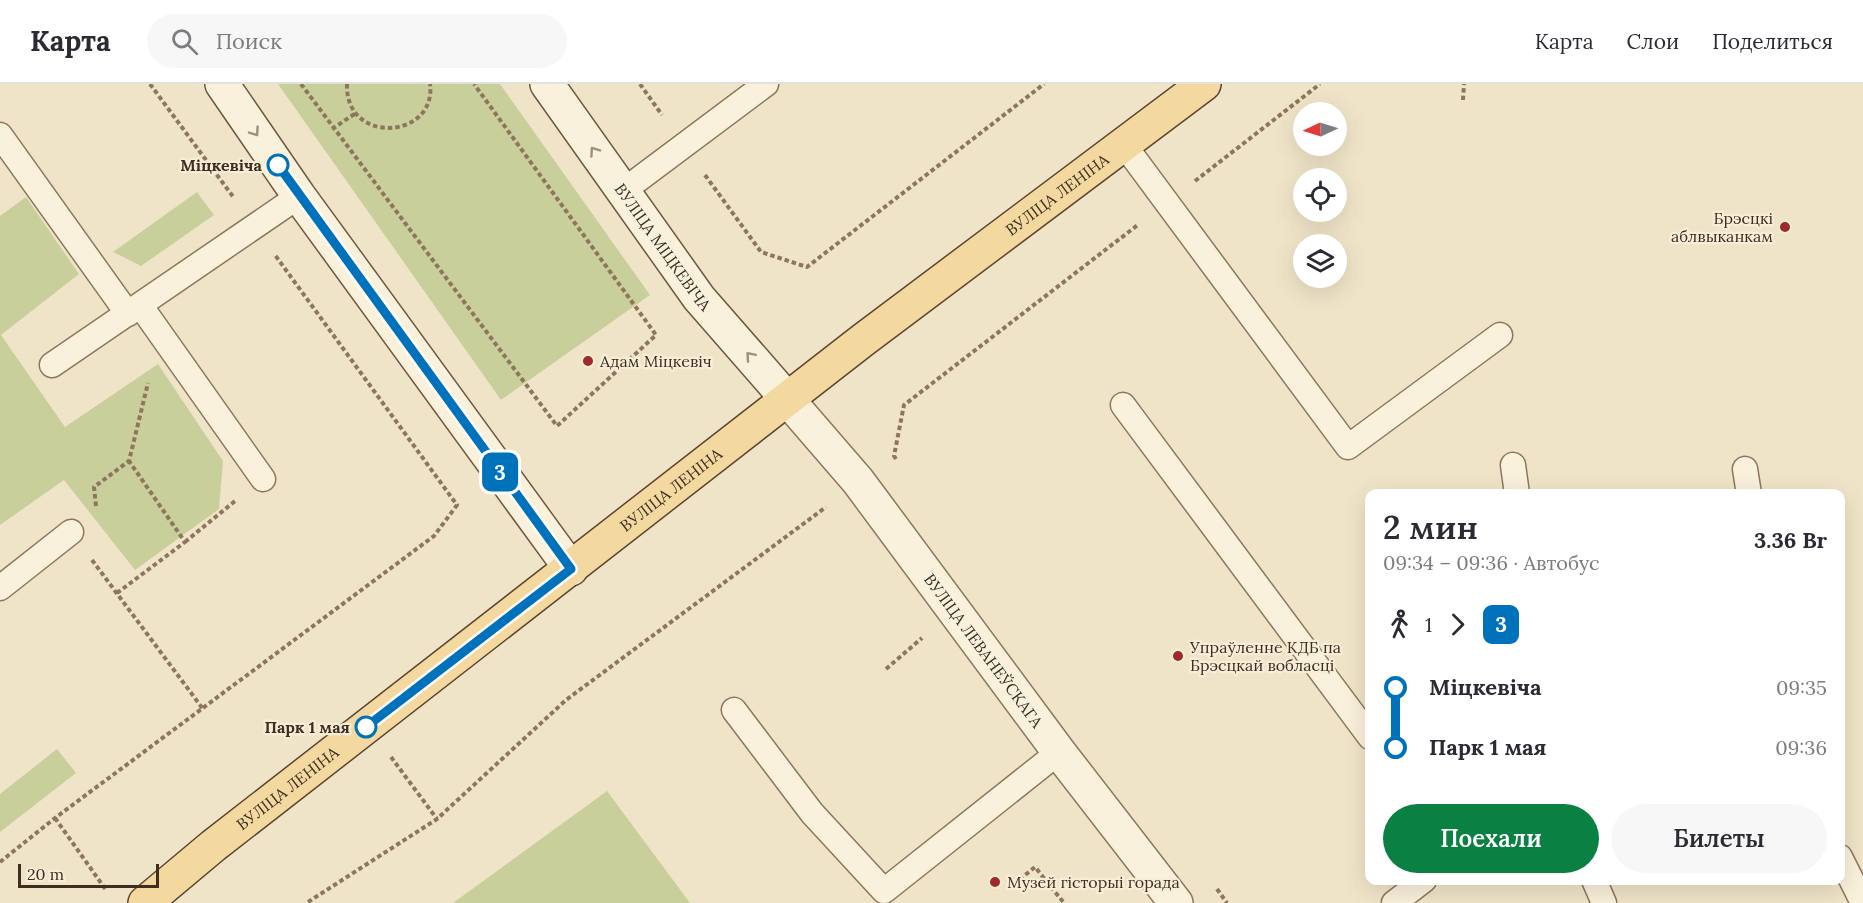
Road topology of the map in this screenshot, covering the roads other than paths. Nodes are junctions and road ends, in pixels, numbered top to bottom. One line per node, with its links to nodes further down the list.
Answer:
1 (222, 84): 8 (main road, one-way to 8)
2 (547, 84): 7 (main road, ВУЛІЦА МІЦКЕВІЧА, one-way to 2)
3 (766, 84): 7 (lane)
4 (1204, 84): 6 (main road, ВУЛІЦА ЛЕНІНА)
5 (0, 135): 9 (lane)
6 (1125, 146): 10 (lane); 12 (main road, ВУЛІЦА ЛЕНІНА)
7 (623, 191): 12 (main road, ВУЛІЦА МІЦКЕВІЧА, one-way to 7)
8 (299, 196): 9 (lane); 20 (main road)
9 (134, 310): 11 (lane); 16 (lane)
10 (1500, 335)
11 (52, 365)
12 (788, 400): 20 (main road, ВУЛІЦА ЛЕНІНА); 24 (main road, ВУЛІЦА ЛЕВАНЕЎСКАГА)
13 (1123, 405): 23 (lane)
14 (1512, 465): 17 (lane)
15 (1745, 469): 18 (lane)
16 (263, 479)
17 (1517, 489)
18 (1748, 489)
19 (71, 532): 21 (lane)
20 (571, 569): 29 (main road, ВУЛІЦА ЛЕНІНА)
21 (0, 588)
22 (735, 710): 28 (lane)
23 (1365, 730)
24 (1059, 752): 28 (lane); 30 (main road, ВУЛІЦА ЛЕВАНЕЎСКАГА)
25 (1845, 867): 33 (lane)
26 (1417, 885): 31 (lane)
27 (1596, 885): 32 (lane)
28 (888, 897)
29 (145, 903)
30 (1176, 903)
31 (1394, 903)
32 (1604, 903)
33 (1863, 903)

